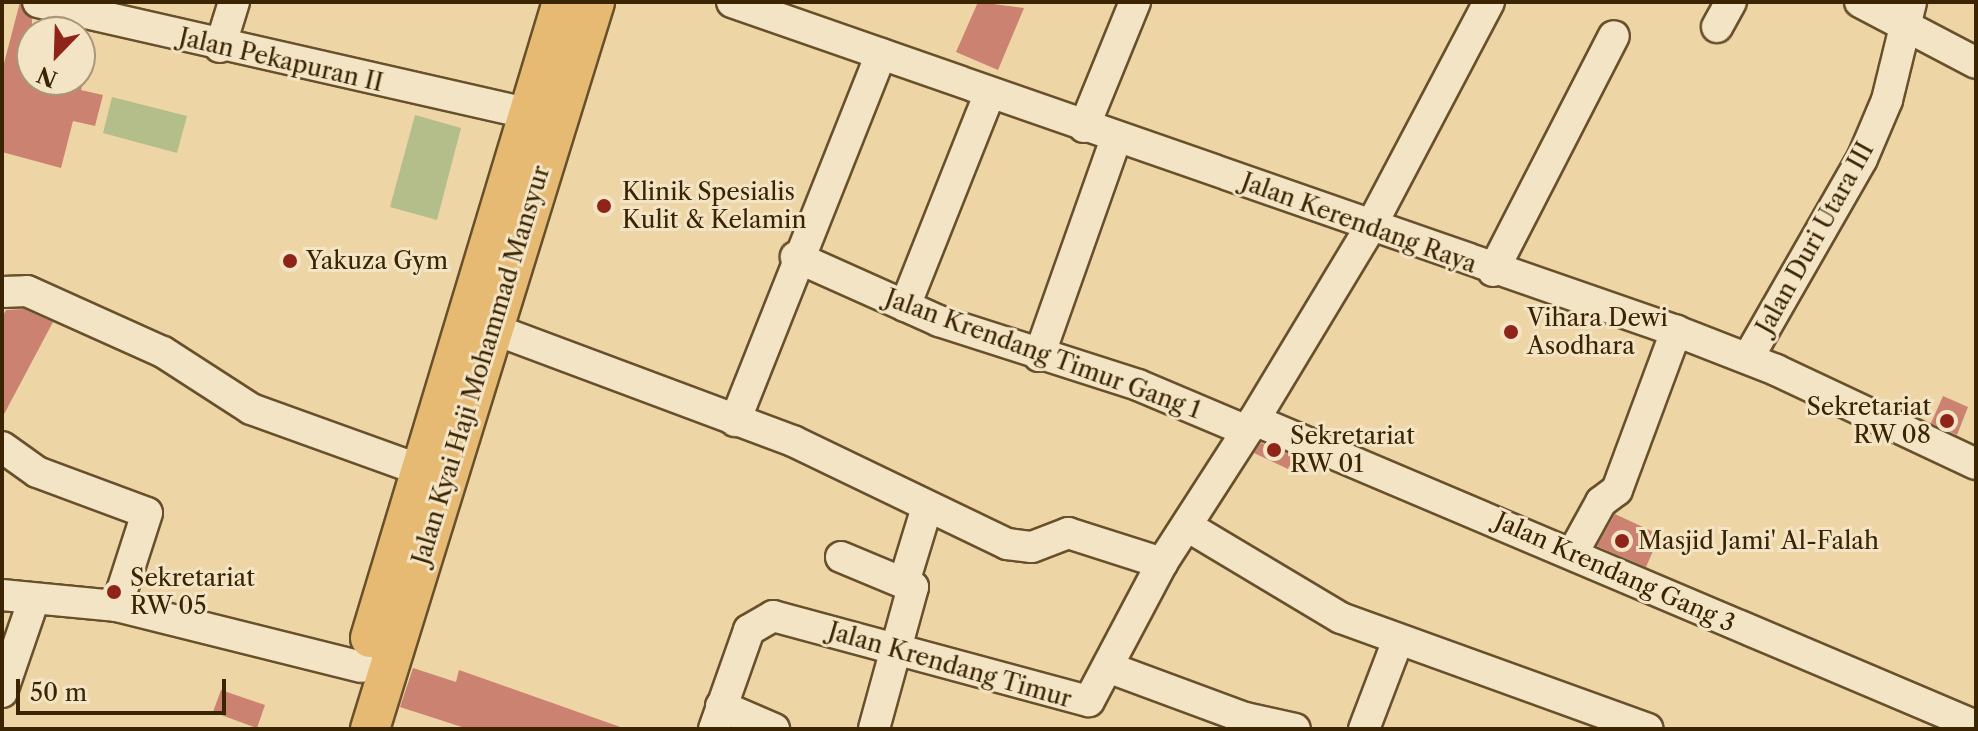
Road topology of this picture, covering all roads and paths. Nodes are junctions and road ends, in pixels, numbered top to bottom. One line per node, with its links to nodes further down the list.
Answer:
1 (38, 2): 11 (street, Jalan Pekapuran II)
2 (234, 2): 11 (street)
3 (562, 2): 15 (main road, Jalan Kyai Haji Mohammad Mansyur)
4 (595, 2): 15 (main road, Jalan Kyai Haji Mohammad Mansyur)
5 (732, 2): 12 (street, Jalan Kerendang Raya)
6 (1135, 2): 16 (street)
7 (1489, 2): 18 (street, Jalan Krendang Timur)
8 (1860, 2): 9 (street)
9 (1909, 14): 13 (street); 27 (street, Jalan Duri Utara III)
10 (1614, 36): 20 (street)
11 (220, 47): 15 (street, Jalan Pekapuran II)
12 (881, 54): 14 (street, Jalan Kerendang Raya); 19 (street)
13 (1976, 63)
14 (989, 95): 16 (street, Jalan Kerendang Raya); 23 (street)
15 (541, 118): 21 (main road, Jalan Kyai Haji Mohammad Mansyur)
16 (1084, 127): 17 (street, Jalan Kerendang Raya)
17 (1116, 138): 18 (street, Jalan Kerendang Raya); 26 (street)
18 (1371, 226): 20 (street, Jalan Kerendang Raya); 29 (street, Jalan Krendang Timur)
19 (796, 257): 23 (street, Jalan Krendang Timur Gang 1); 28 (street)
20 (1493, 271): 25 (street, Jalan Kerendang Raya)
21 (491, 284): 24 (main road, Jalan Kyai Haji Mohammad Mansyur); 32 (main road, Jalan Kyai Haji Mohammad Mansyur)
22 (2, 292): 32 (street)
23 (905, 306): 26 (street, Jalan Krendang Timur Gang 1)
24 (496, 330): 28 (street); 50 (main road, Jalan Kyai Haji Mohammad Mansyur)
25 (1676, 331): 27 (street, Jalan Kerendang Raya); 35 (street)
26 (1039, 356): 29 (street, Jalan Krendang Timur Gang 1)
27 (1748, 358): 31 (street, Jalan Kerendang Raya)
28 (735, 421): 33 (street)
29 (1251, 425): 34 (street, Jalan Krendang Timur); 35 (street, Jalan Krendang Gang 3)
30 (2, 447): 41 (street)
31 (1976, 464)
32 (420, 470): 44 (main road, Jalan Kyai Haji Mohammad Mansyur)
33 (927, 507): 37 (street); 38 (street)
34 (1187, 526): 37 (street, Jalan Krendang Timur); 42 (street)
35 (1574, 551): 48 (street, Jalan Krendang Gang 3)
36 (841, 557): 38 (street)
37 (1162, 563): 45 (street, Jalan Krendang Timur)
38 (905, 579): 43 (street)
39 (2, 595): 40 (street)
40 (33, 602): 41 (street); 46 (street)
41 (117, 606): 44 (street)
42 (1398, 640): 54 (street); 55 (street)
43 (898, 649): 45 (street, Jalan Krendang Timur); 47 (street, Jalan Krendang Timur); 52 (street)
44 (361, 667): 49 (main road, Jalan Kyai Haji Mohammad Mansyur)
45 (1110, 668): 53 (street)
46 (2, 692)
47 (718, 717): 51 (street)
48 (1976, 726)
49 (344, 729)
50 (370, 729)
51 (774, 729)
52 (874, 729)
53 (1295, 729)
54 (1364, 729)
55 (1648, 729)

